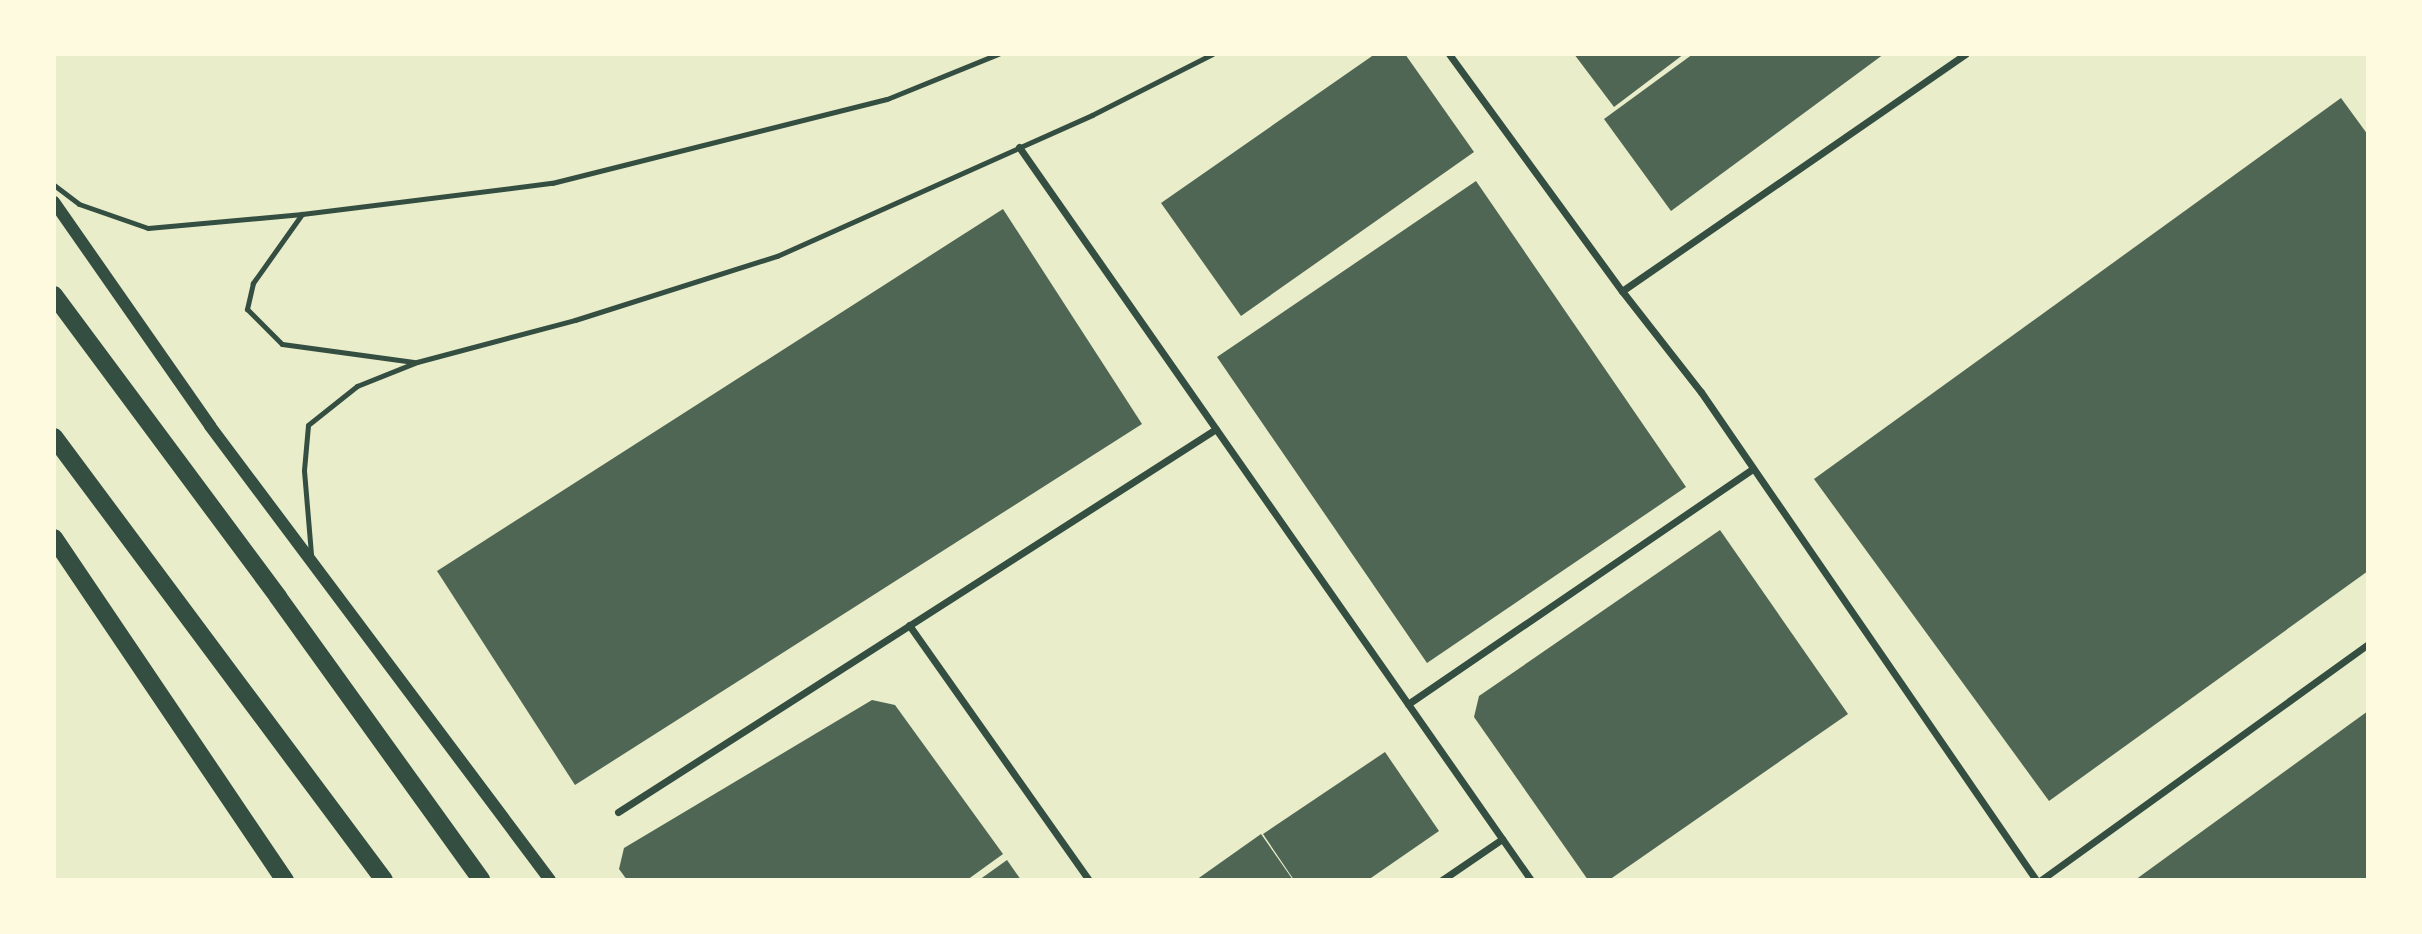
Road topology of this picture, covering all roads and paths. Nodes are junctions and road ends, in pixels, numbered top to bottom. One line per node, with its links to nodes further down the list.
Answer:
1 (998, 54): 8 (lane)
2 (1212, 54): 5 (lane)
3 (1450, 54): 9 (street)
4 (1965, 54): 9 (street)
5 (1019, 147): 11 (lane); 12 (street)
6 (54, 185): 8 (lane)
7 (54, 202): 16 (street)
8 (302, 214): 11 (lane)
9 (1622, 291): 14 (street)
10 (54, 295): 24 (main road)
11 (417, 362): 16 (lane)
12 (1216, 429): 17 (street); 19 (street)
13 (54, 437): 23 (main road)
14 (1753, 469): 19 (street); 29 (street)
15 (54, 538): 22 (main road)
16 (311, 561): 25 (street)
17 (909, 625): 20 (street); 26 (street)
18 (2368, 644): 29 (street)
19 (1408, 704): 21 (street)
20 (618, 812)
21 (1502, 839): 27 (street); 28 (street)
22 (285, 880)
23 (384, 880)
24 (481, 880)
25 (550, 880)
26 (1089, 880)
27 (1442, 880)
28 (1531, 880)
29 (2039, 880)

